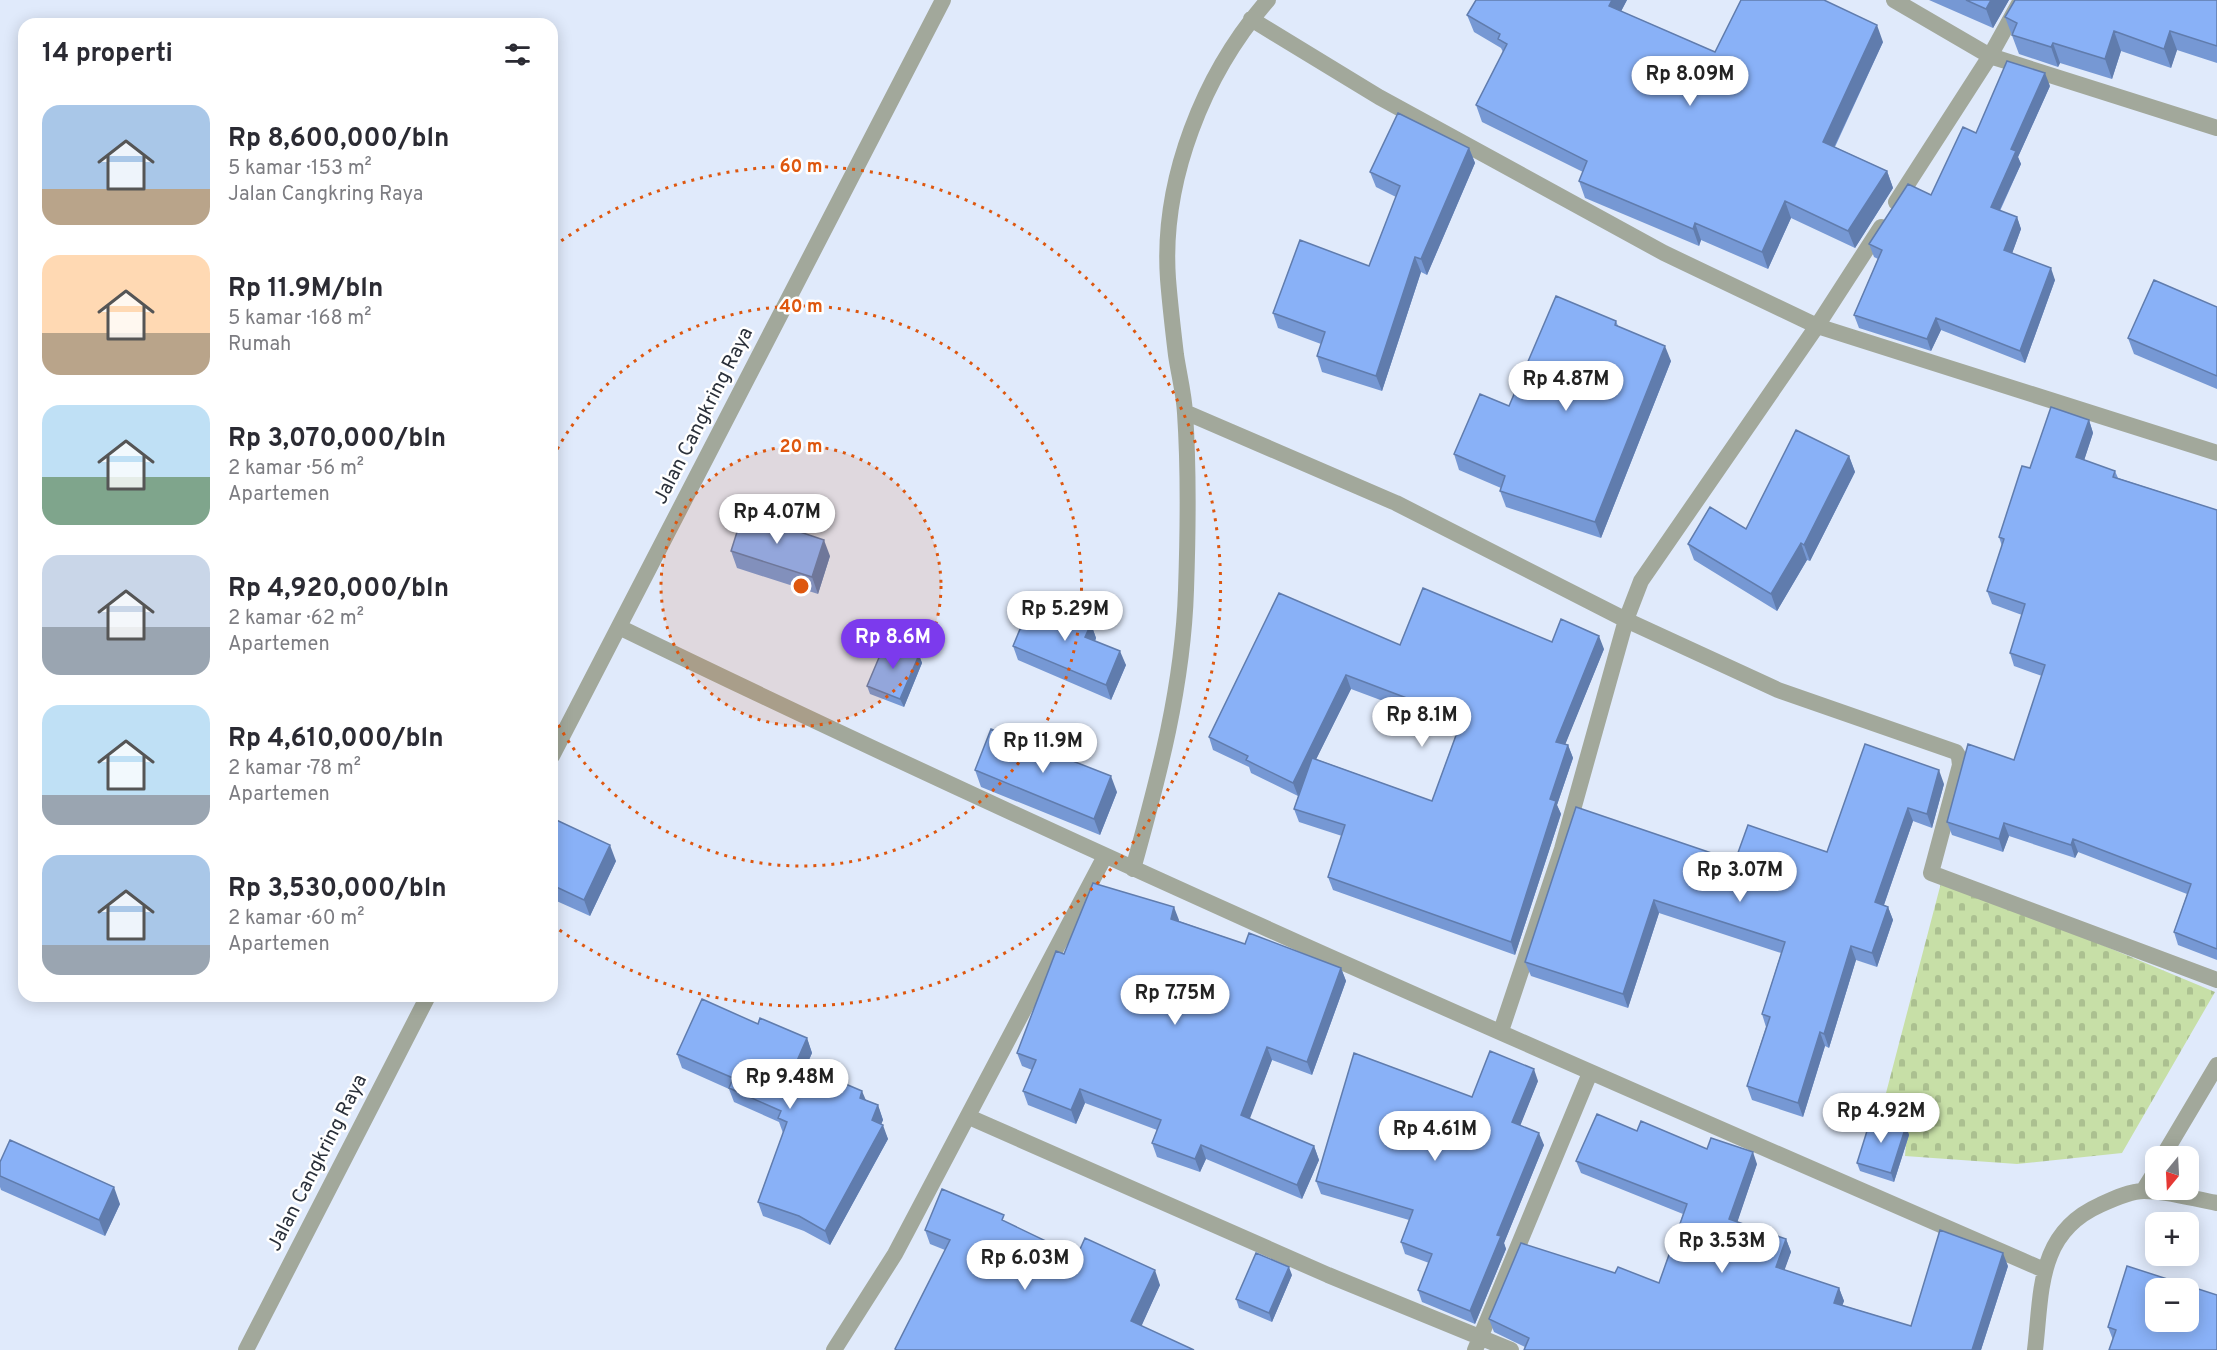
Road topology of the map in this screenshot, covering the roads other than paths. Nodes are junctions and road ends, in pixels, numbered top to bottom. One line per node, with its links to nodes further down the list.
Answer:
1 (943, 0): 12 (street, Jalan Cangkring Raya)
2 (1268, 0): 5 (street)
3 (1894, 0): 6 (street)
4 (2021, 0): 6 (street)
5 (1251, 19): 8 (street); 9 (street)
6 (1990, 56): 7 (street); 8 (street)
7 (2217, 128)
8 (1817, 326): 10 (street); 11 (street)
9 (1185, 412): 11 (street); 15 (street)
10 (2217, 453)
11 (1626, 620): 16 (street); 18 (street)
12 (619, 627): 13 (street, Jalan Cangkring Raya); 14 (street)
13 (558, 744)
14 (1105, 856): 15 (street); 21 (street)
15 (1133, 869): 18 (street)
16 (2217, 980)
17 (425, 1002): 28 (street, Jalan Cangkring Raya)
18 (1501, 1030): 20 (street)
19 (2217, 1065): 22 (street)
20 (1590, 1073): 26 (street); 27 (street)
21 (969, 1117): 27 (street); 29 (street)
22 (2169, 1146)
23 (2145, 1188): 24 (street)
24 (2143, 1191): 25 (street); 26 (street)
25 (2217, 1203)
26 (2044, 1270): 31 (street)
27 (1478, 1344): 30 (street)
28 (246, 1350)
29 (834, 1350)
30 (1511, 1350)
31 (2035, 1350)

